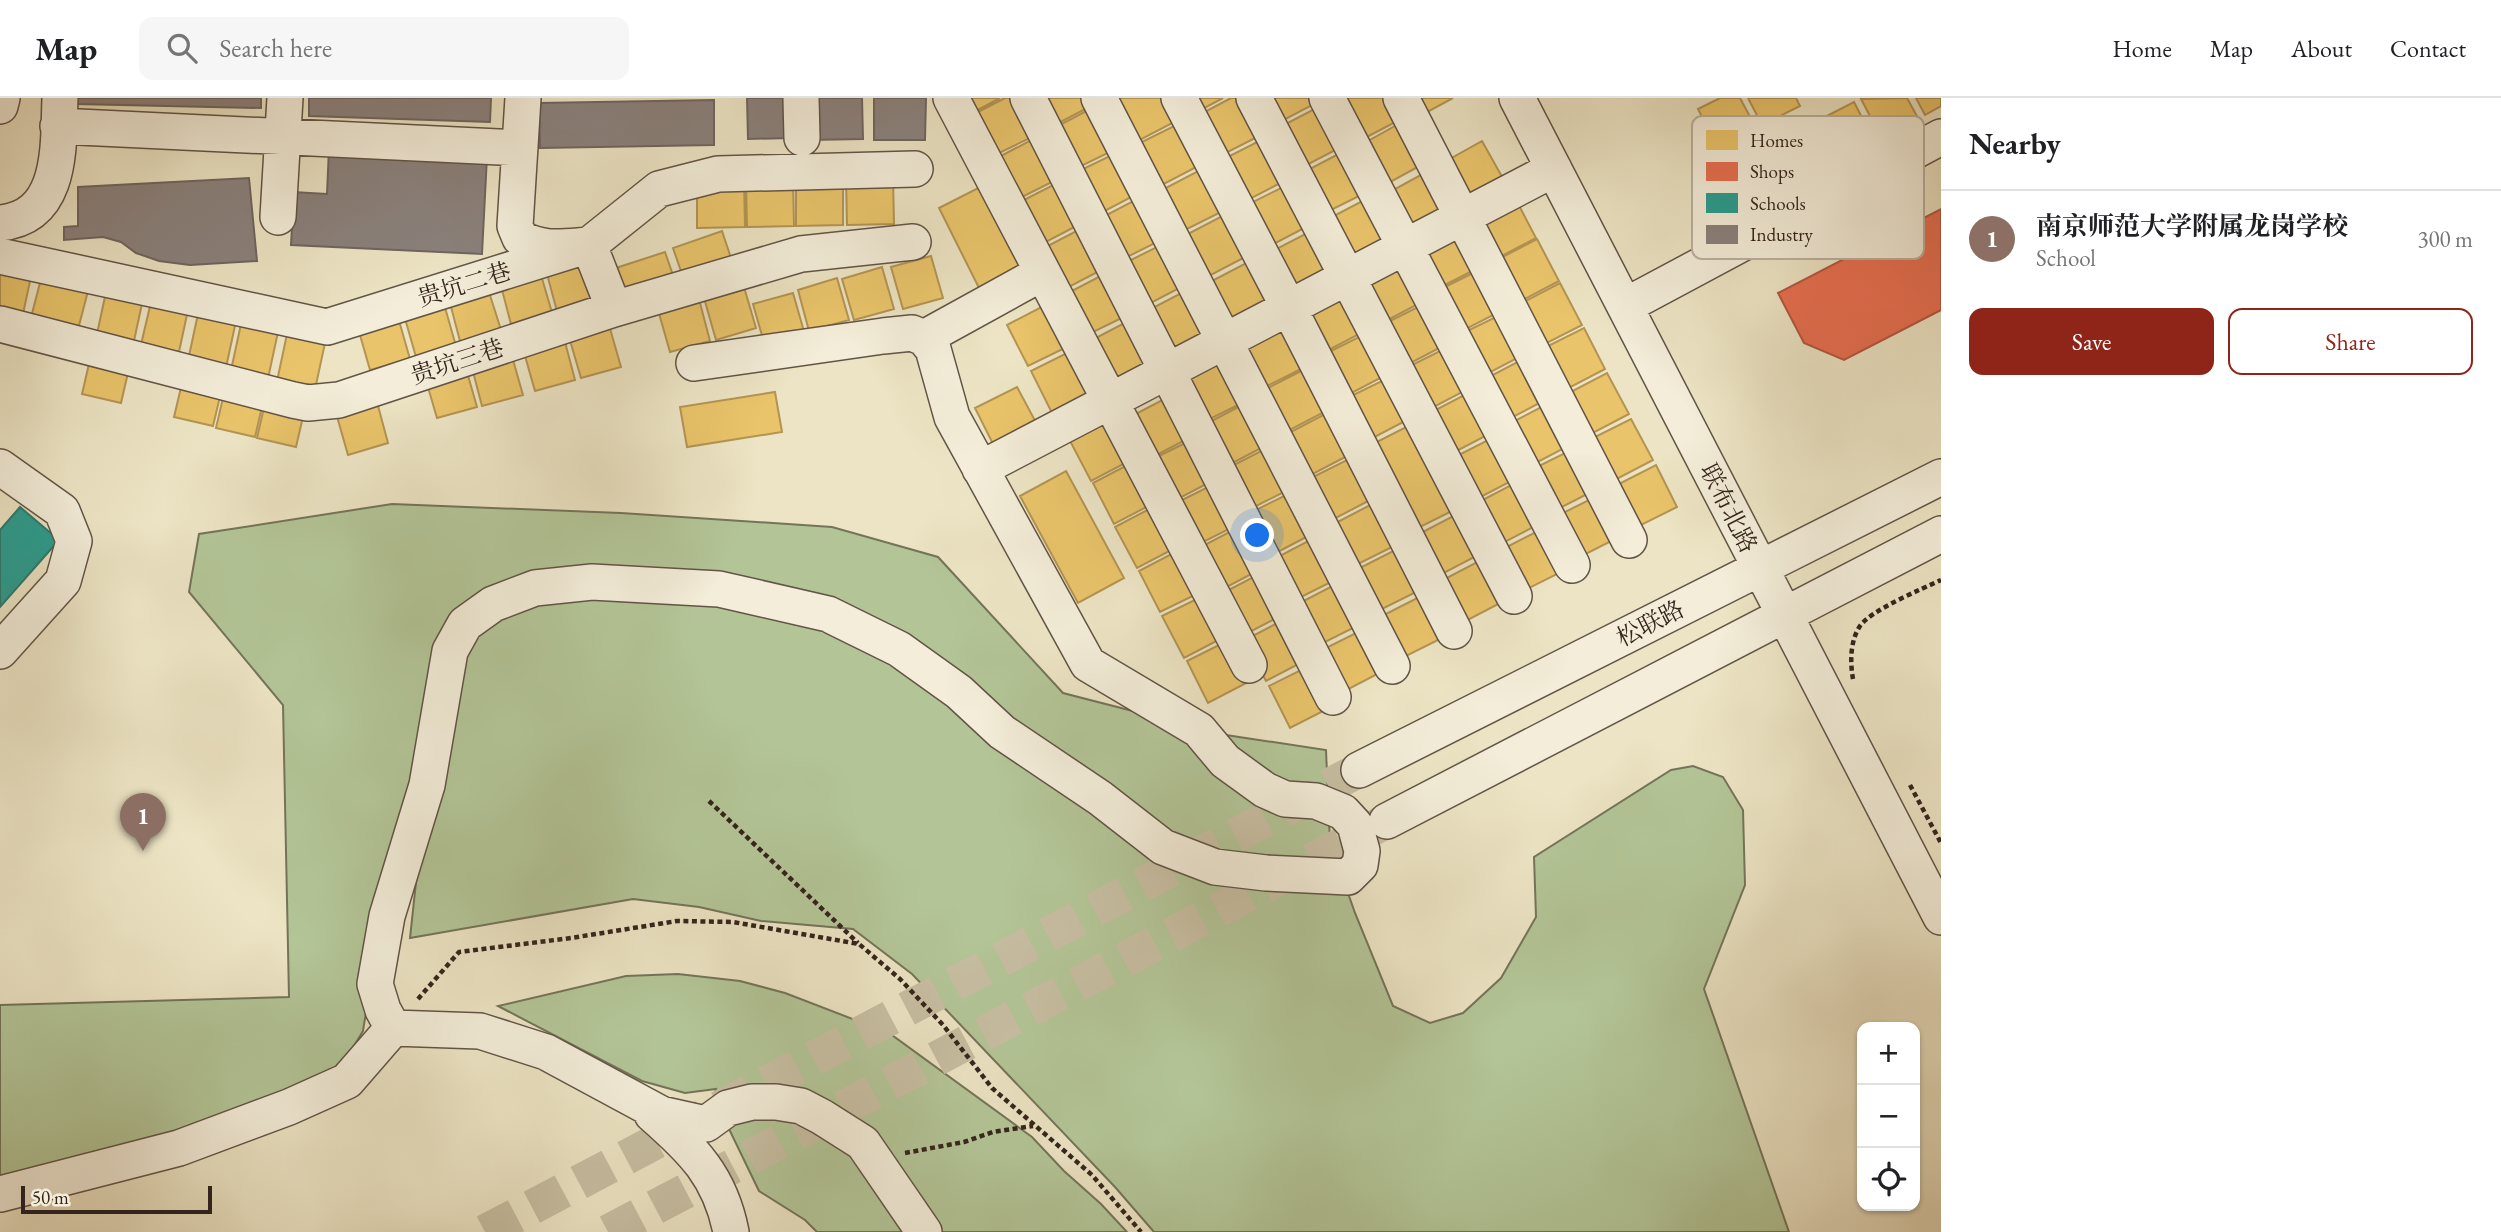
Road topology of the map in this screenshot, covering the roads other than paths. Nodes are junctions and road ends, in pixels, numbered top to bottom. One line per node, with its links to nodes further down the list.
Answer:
1 (2, 98): 13 (street)
2 (285, 98): 15 (street)
3 (523, 98): 19 (street)
4 (801, 98): 17 (street)
5 (951, 98): 30 (street)
6 (1028, 98): 39 (street)
7 (1099, 98): 37 (street)
8 (1179, 98): 33 (street)
9 (1254, 98): 31 (street)
10 (1328, 98): 27 (street)
11 (1401, 98): 23 (street)
12 (1517, 98): 21 (street, 联布北路)
13 (0, 106)
14 (59, 112): 15 (street); 24 (street)
15 (283, 137): 19 (street); 22 (street)
16 (1941, 137): 18 (street)
17 (802, 138)
18 (1924, 146)
19 (520, 148): 26 (street)
20 (915, 169): 26 (street, 贵坑二巷)
21 (1554, 169): 23 (street); 32 (street, 联布北路)
22 (278, 217)
23 (1462, 217): 27 (street); 45 (street)
24 (0, 223)
25 (914, 242): 34 (street, 贵坑三巷)
26 (589, 245): 28 (street, 贵坑二巷); 34 (street)
27 (1405, 247): 31 (street); 46 (street)
28 (0, 256)
29 (1713, 259): 32 (street)
30 (1042, 273): 36 (street); 40 (street)
31 (1348, 277): 33 (street); 48 (street)
32 (1625, 306): 47 (street, 联布北路)
33 (1289, 308): 37 (street); 50 (street)
34 (614, 309): 35 (street, 贵坑三巷)
35 (0, 324)
36 (924, 338): 38 (street); 42 (street)
37 (1224, 341): 39 (street); 53 (street)
38 (694, 363)
39 (1167, 371): 40 (street); 54 (street)
40 (1110, 401): 42 (street); 52 (street)
41 (0, 467): 51 (street)
42 (980, 469): 58 (street)
43 (1941, 477): 47 (street, 松联路)
44 (1941, 534): 49 (street)
45 (1629, 540)
46 (1572, 565)
47 (1760, 568): 49 (street, 联布北路); 55 (street, 松联路)
48 (1514, 596)
49 (1785, 615): 56 (street); 57 (street, 联布北路)
50 (1454, 631)
51 (0, 651)
52 (1249, 665)
53 (1392, 666)
54 (1333, 697)
55 (1359, 770)
56 (1387, 821)
57 (1941, 917)
58 (393, 1028): 59 (street); 61 (street)
59 (644, 1107): 60 (street); 62 (street)
60 (706, 1124): 63 (street); 64 (street)
61 (0, 1194)
62 (732, 1232)
63 (754, 1232)
64 (924, 1232)

